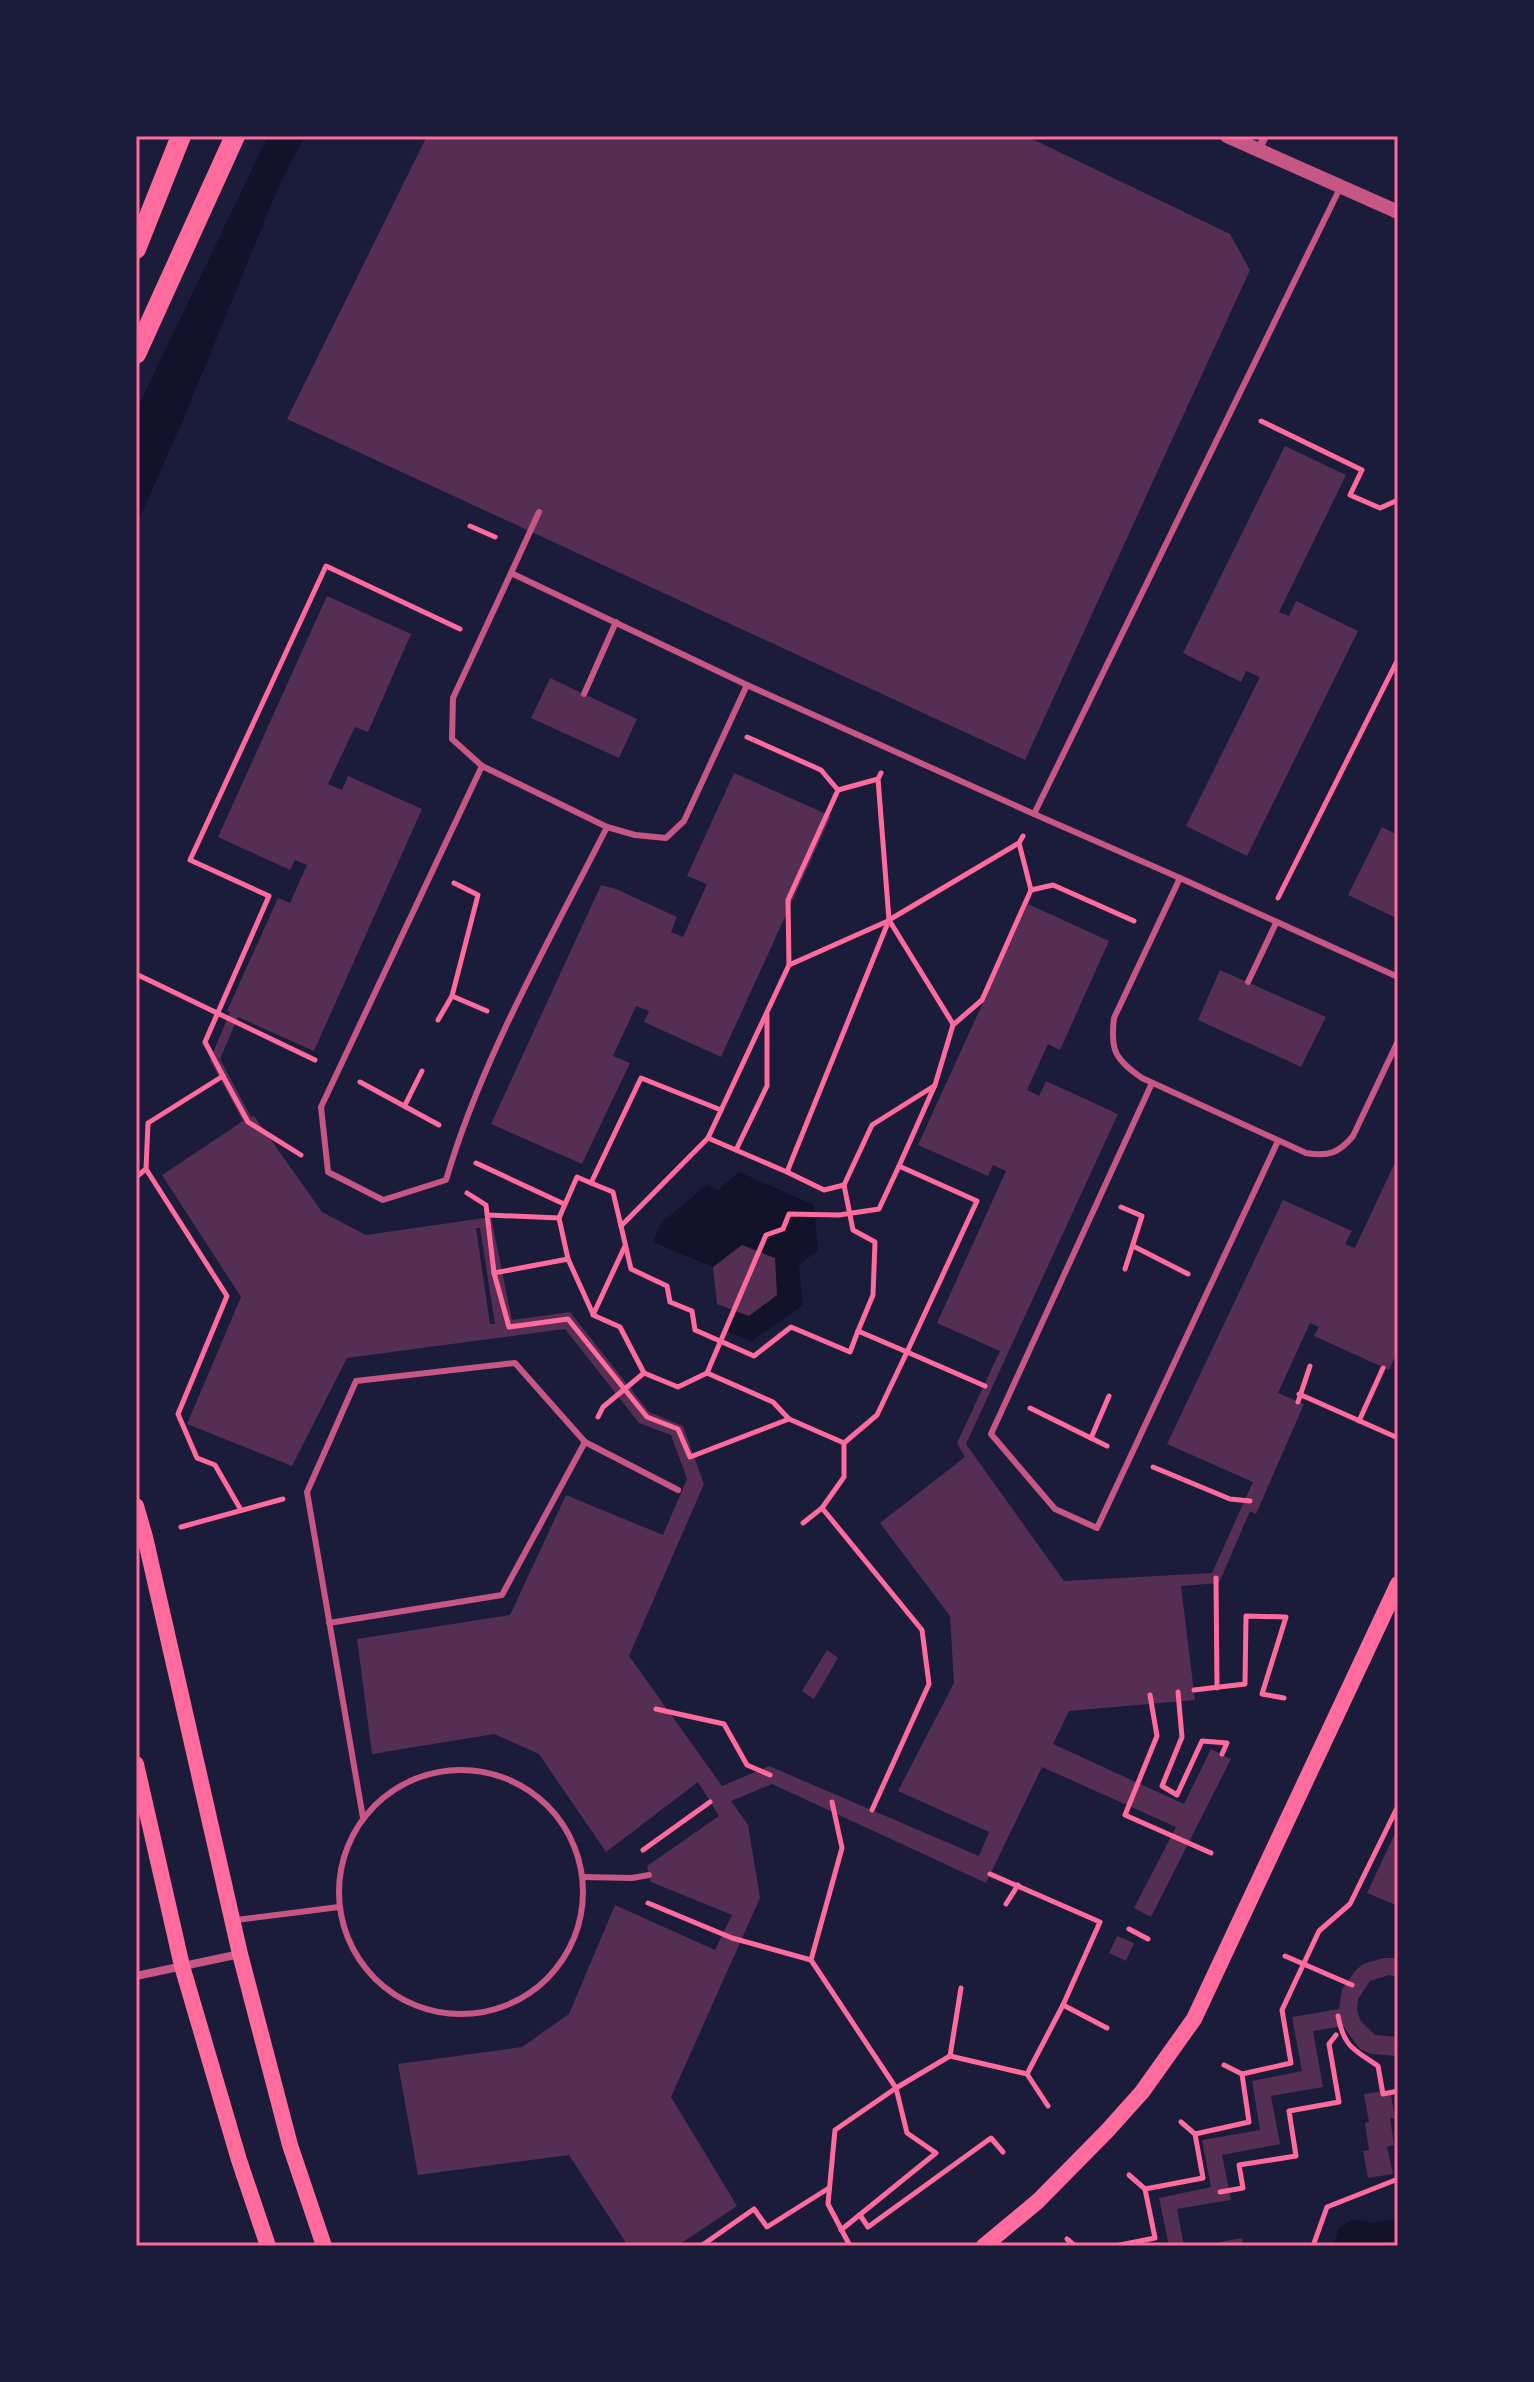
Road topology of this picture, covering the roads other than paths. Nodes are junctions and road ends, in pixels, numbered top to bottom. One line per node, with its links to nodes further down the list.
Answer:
1 (181, 136): 8 (main road)
2 (235, 136): 9 (main road)
3 (1227, 136): 5 (street)
4 (1265, 136): 5 (street)
5 (1258, 151): 6 (street)
6 (1340, 188): 7 (street); 16 (lane)
7 (1398, 212)
8 (136, 249)
9 (136, 354)
10 (539, 512): 11 (lane)
11 (511, 573): 12 (lane); 15 (lane)
12 (616, 622): 13 (lane); 14 (lane)
13 (747, 685): 16 (lane); 17 (lane)
14 (584, 694)
15 (482, 766): 17 (lane); 17 (lane)
16 (1034, 814): 18 (lane)
17 (607, 827)
18 (1180, 878): 19 (lane); 23 (lane)
19 (1276, 923): 20 (lane); 21 (lane)
20 (1398, 977)
21 (1248, 982)
22 (1398, 1041): 24 (lane)
23 (1152, 1083): 24 (lane); 24 (lane)
24 (1278, 1141)
25 (585, 1442): 26 (lane); 30 (lane); 30 (lane)
26 (678, 1490)
27 (136, 1506): 36 (main road)
28 (1398, 1584): 29 (main road)
29 (1394, 1604): 42 (main road)
30 (329, 1623): 32 (lane)
31 (136, 1764): 38 (main road)
32 (363, 1818): 34 (lane); 35 (lane)
33 (649, 1875): 34 (lane)
34 (583, 1877): 35 (lane)
35 (339, 1907): 36 (lane)
36 (232, 1920): 37 (main road)
37 (240, 1954): 38 (street); 41 (main road)
38 (182, 1966): 39 (street); 40 (main road)
39 (136, 1976)
40 (268, 2246)
41 (324, 2246)
42 (984, 2246)

